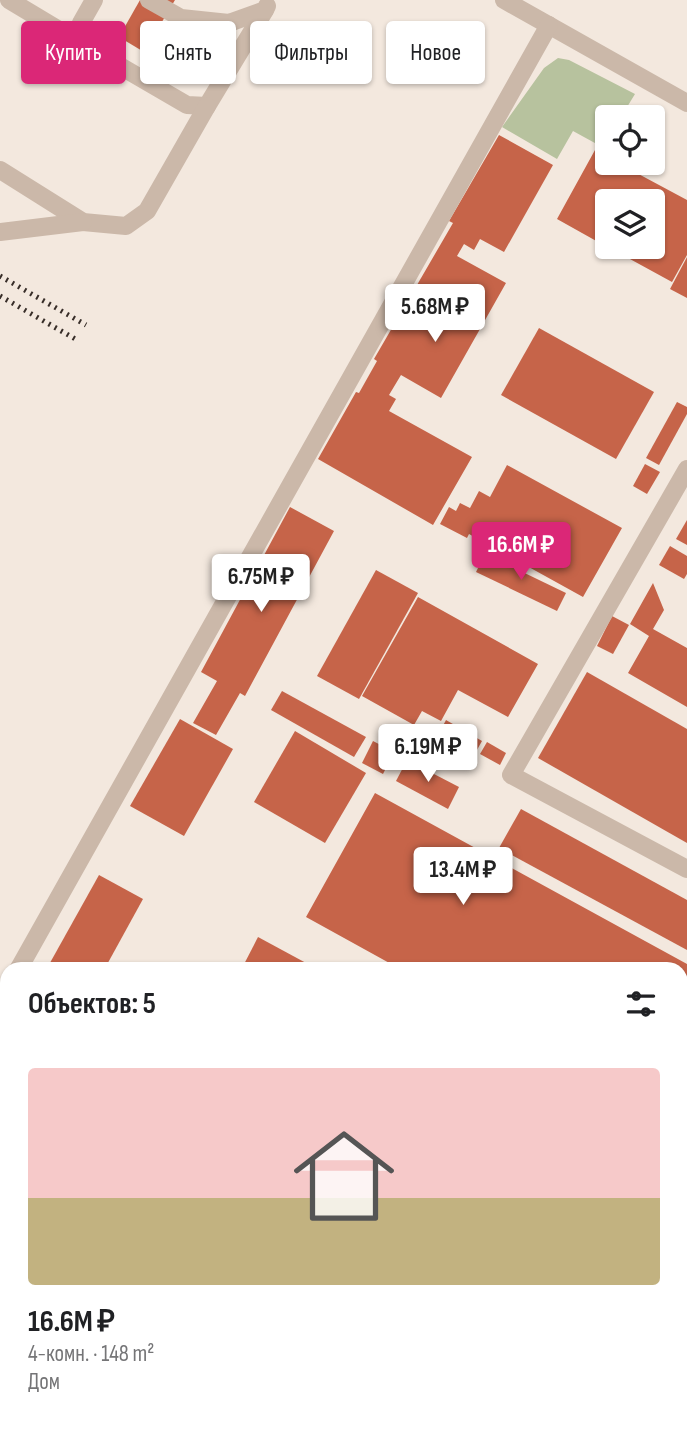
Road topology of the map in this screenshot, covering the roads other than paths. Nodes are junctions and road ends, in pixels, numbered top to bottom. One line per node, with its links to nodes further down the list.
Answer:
1 (9, 0): 6 (street)
2 (94, 0): 7 (street)
3 (149, 0): 5 (street)
4 (504, 0): 8 (street)
5 (268, 5): 11 (street)
6 (44, 21)
7 (82, 21)
8 (549, 25): 10 (street); 17 (street)
9 (126, 69): 11 (street)
10 (687, 103)
11 (208, 106): 13 (street)
12 (0, 170): 13 (street)
13 (83, 222): 14 (street)
14 (0, 232)
15 (687, 468): 16 (street)
16 (687, 869)
17 (22, 962)

